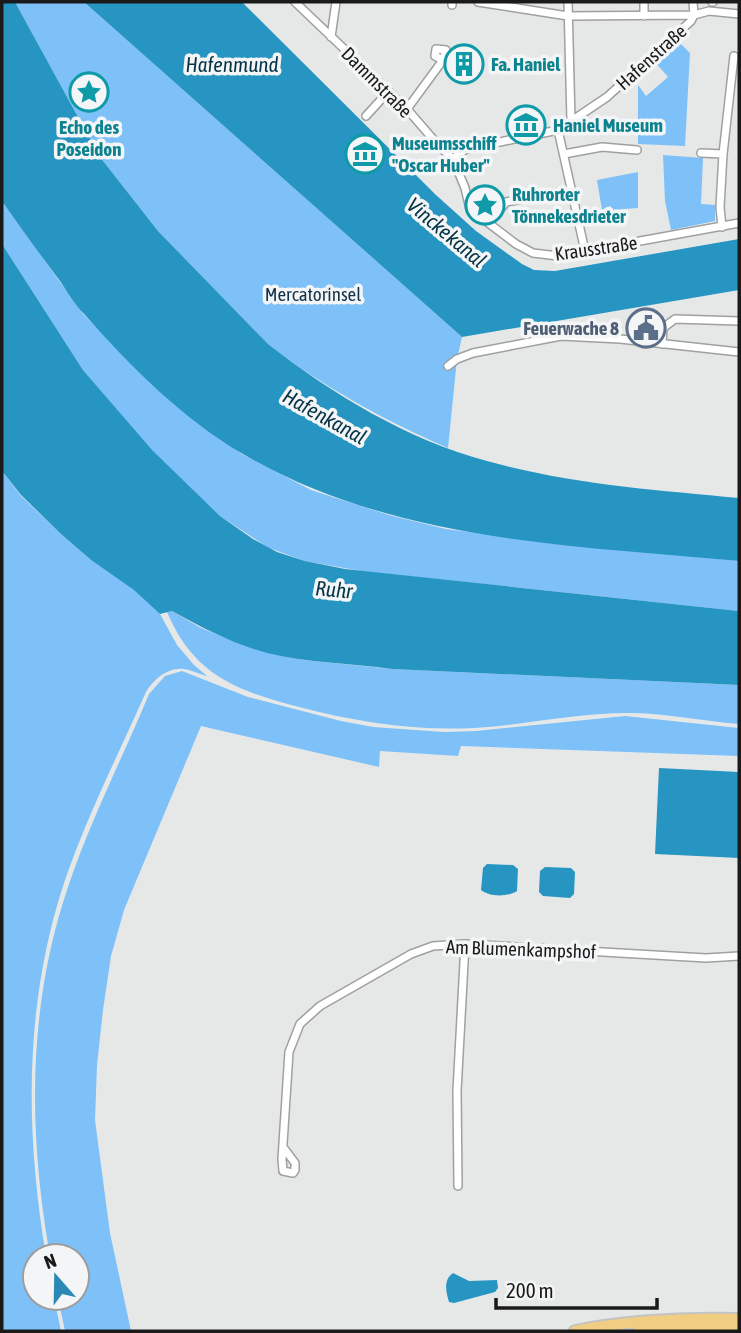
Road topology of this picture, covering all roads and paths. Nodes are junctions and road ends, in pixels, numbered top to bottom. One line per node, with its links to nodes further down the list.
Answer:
1 (295, 2): 12 (street, Dammstraße)
2 (336, 2): 12 (street)
3 (478, 2): 7 (street)
4 (568, 2): 10 (street)
5 (644, 2): 11 (street)
6 (693, 2): 9 (street)
7 (521, 5): 10 (street)
8 (739, 14): 9 (street)
9 (695, 15): 11 (street); 18 (street, Hafenstraße)
10 (568, 16): 11 (street); 18 (street)
11 (644, 16)
12 (331, 37): 15 (street, Dammstraße)
13 (734, 57): 23 (street)
14 (443, 60): 16 (street)
15 (388, 92): 16 (street, Dammstraße); 17 (street)
16 (407, 109): 24 (street, Dammstraße)
17 (366, 116)
18 (571, 121): 19 (street, Hafenstraße)
19 (558, 130): 22 (street); 24 (street, Hafenstraße)
20 (637, 150): 22 (street)
21 (701, 153): 23 (street)
22 (564, 154): 25 (street)
23 (723, 154): 28 (street)
24 (455, 162): 26 (street, Krausstraße)
25 (572, 190): 26 (street); 29 (street)
26 (489, 223): 29 (street, Krausstraße)
27 (739, 223): 28 (street, Krausstraße)
28 (722, 227): 29 (street, Krausstraße)
29 (585, 251)
30 (739, 321): 31 (street)
31 (662, 344): 32 (street); 33 (street)
32 (739, 352)
33 (448, 366)
34 (465, 943): 35 (street, Am Blumenkampshof); 36 (street, Am Blumenkampshof); 37 (street)
35 (739, 957)
36 (283, 1147): 36 (street, Am Blumenkampshof)
37 (458, 1186)
38 (739, 1319): 40 (highway)
39 (739, 1327): 41 (highway)
40 (575, 1331)
41 (638, 1331)

